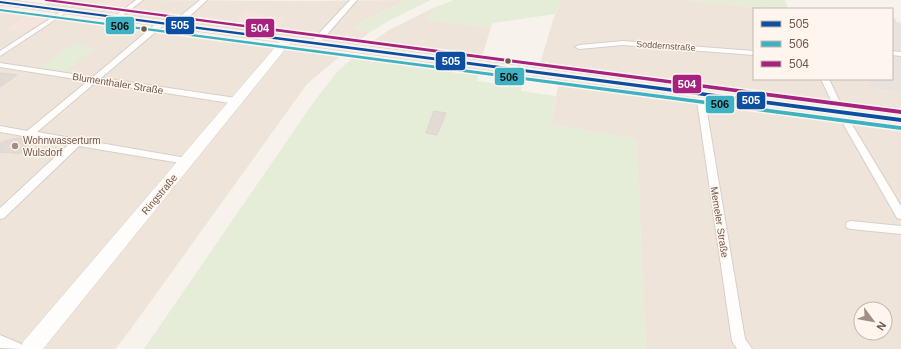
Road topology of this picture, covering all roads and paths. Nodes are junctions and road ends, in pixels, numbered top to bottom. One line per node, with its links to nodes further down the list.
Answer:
1 (3, 0): 5 (street)
2 (140, 0): 7 (street)
3 (204, 0): 9 (street)
4 (354, 0): 11 (street)
5 (0, 2): 6 (main road)
6 (65, 11): 7 (main road); 14 (street)
7 (116, 18): 8 (main road)
8 (161, 24): 9 (main road); 16 (street)
9 (175, 25): 10 (main road)
10 (287, 40): 11 (main road); 19 (street, Ringstraße)
11 (314, 44): 18 (main road)
12 (579, 47): 13 (street, Soddernstraße)
13 (753, 53)
14 (0, 54)
15 (0, 65): 16 (street, Blumenthaler Straße)
16 (96, 79): 19 (street, Blumenthaler Straße); 23 (street)
17 (825, 80): 20 (street)
18 (700, 94): 20 (main road); 33 (street, Memeler Straße)
19 (236, 102): 25 (street, Ringstraße)
20 (841, 113): 21 (main road); 27 (street)
21 (901, 120)
22 (0, 129): 23 (street)
23 (29, 134): 24 (street)
24 (77, 142): 25 (street); 26 (street)
25 (186, 161): 32 (street, Ringstraße)
26 (0, 215)
27 (901, 215)
28 (851, 225): 29 (street)
29 (901, 230)
30 (0, 341): 31 (street)
31 (16, 349)
32 (30, 349)
33 (745, 349)

